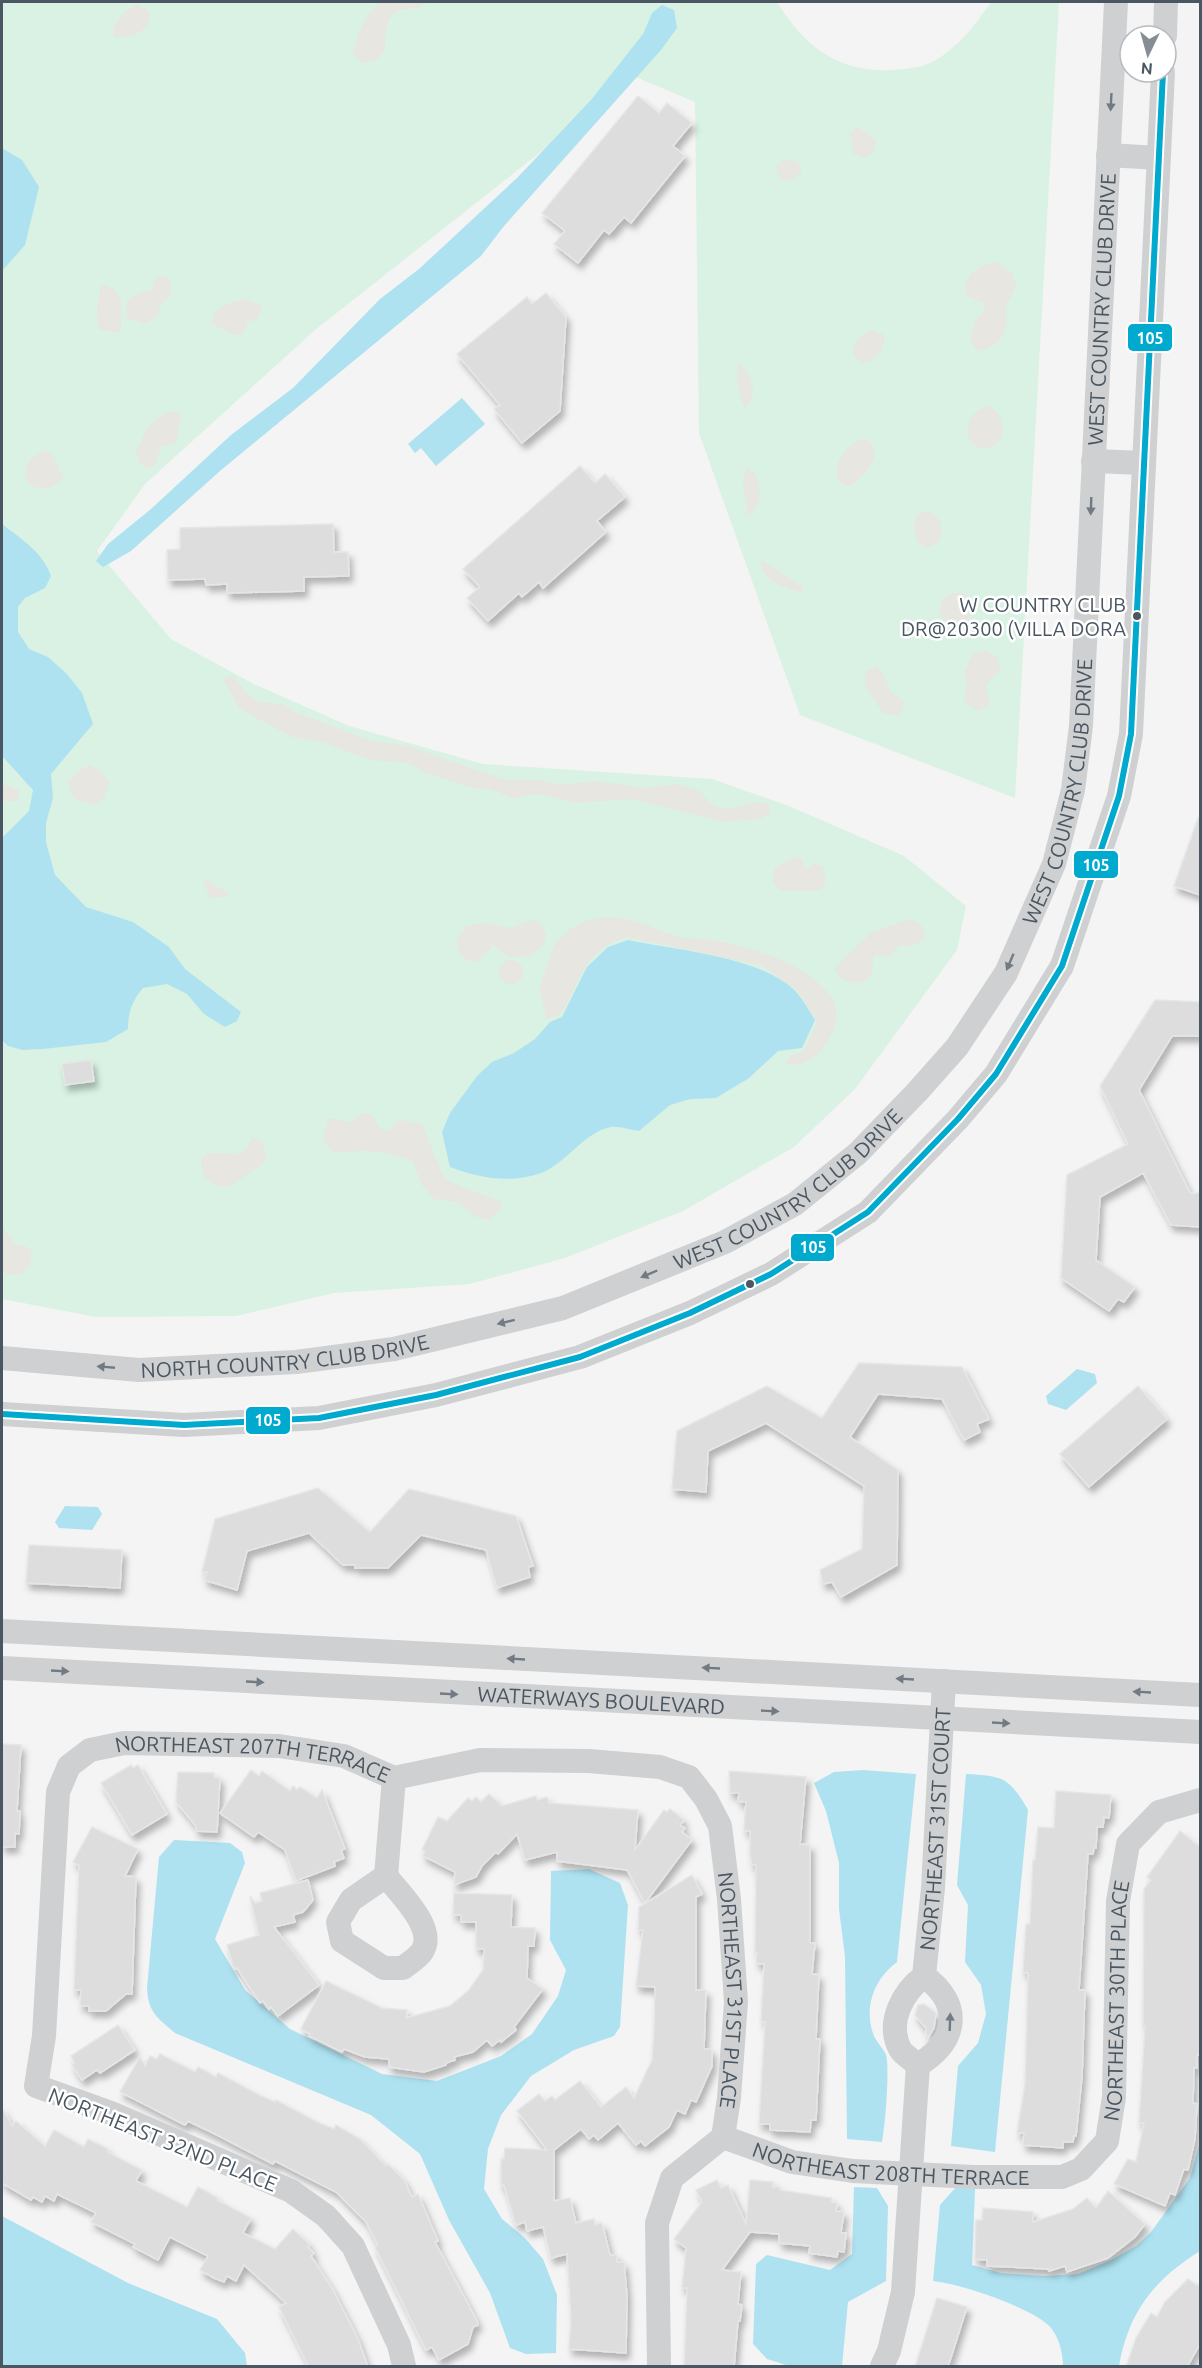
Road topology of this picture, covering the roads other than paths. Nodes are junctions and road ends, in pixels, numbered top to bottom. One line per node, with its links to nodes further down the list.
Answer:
1 (1116, 2): 5 (street, WEST COUNTRY CLUB DRIVE, one-way to 5)
2 (1166, 2): 3 (street)
3 (1165, 24)
4 (1162, 84): 6 (street)
5 (1108, 155): 6 (street); 7 (street, WEST COUNTRY CLUB DRIVE)
6 (1158, 158): 8 (street)
7 (1093, 461): 8 (street); 9 (street, WEST COUNTRY CLUB DRIVE, one-way to 9)
8 (1144, 463): 11 (street)
9 (563, 1308): 10 (street, NORTH COUNTRY CLUB DRIVE, one-way to 10)
10 (2, 1358)
11 (2, 1414)
12 (2, 1631): 14 (street, WATERWAYS BOULEVARD, one-way to 12)
13 (2, 1668): 16 (street, WATERWAYS BOULEVARD, one-way to 16)
14 (944, 1681): 15 (street, WATERWAYS BOULEVARD, one-way to 14); 16 (street, NORTHEAST 31ST COURT)
15 (1200, 1695)
16 (942, 1720): 17 (street, WATERWAYS BOULEVARD, one-way to 17); 23 (street, NORTHEAST 31ST COURT)
17 (1200, 1732)
18 (69, 1766): 20 (street, NORTHEAST 207TH TERRACE); 28 (street, NORTHEAST 32ND PLACE)
19 (689, 1777): 20 (street, NORTHEAST 207TH TERRACE); 25 (street, NORTHEAST 31ST PLACE)
20 (394, 1778): 22 (street)
21 (1200, 1800): 27 (street, NORTHEAST 30TH PLACE)
22 (386, 1876)
23 (924, 1976): 24 (street, NORTHEAST 31ST COURT); 24 (street, NORTHEAST 31ST COURT, one-way to 23)
24 (918, 2065): 26 (street)
25 (723, 2137): 26 (street, NORTHEAST 208TH TERRACE); 29 (street, NORTHEAST 31ST PLACE)
26 (911, 2175): 27 (street, NORTHEAST 208TH TERRACE); 30 (street)
27 (1062, 2176)
28 (404, 2367)
29 (659, 2367)
30 (882, 2367)

